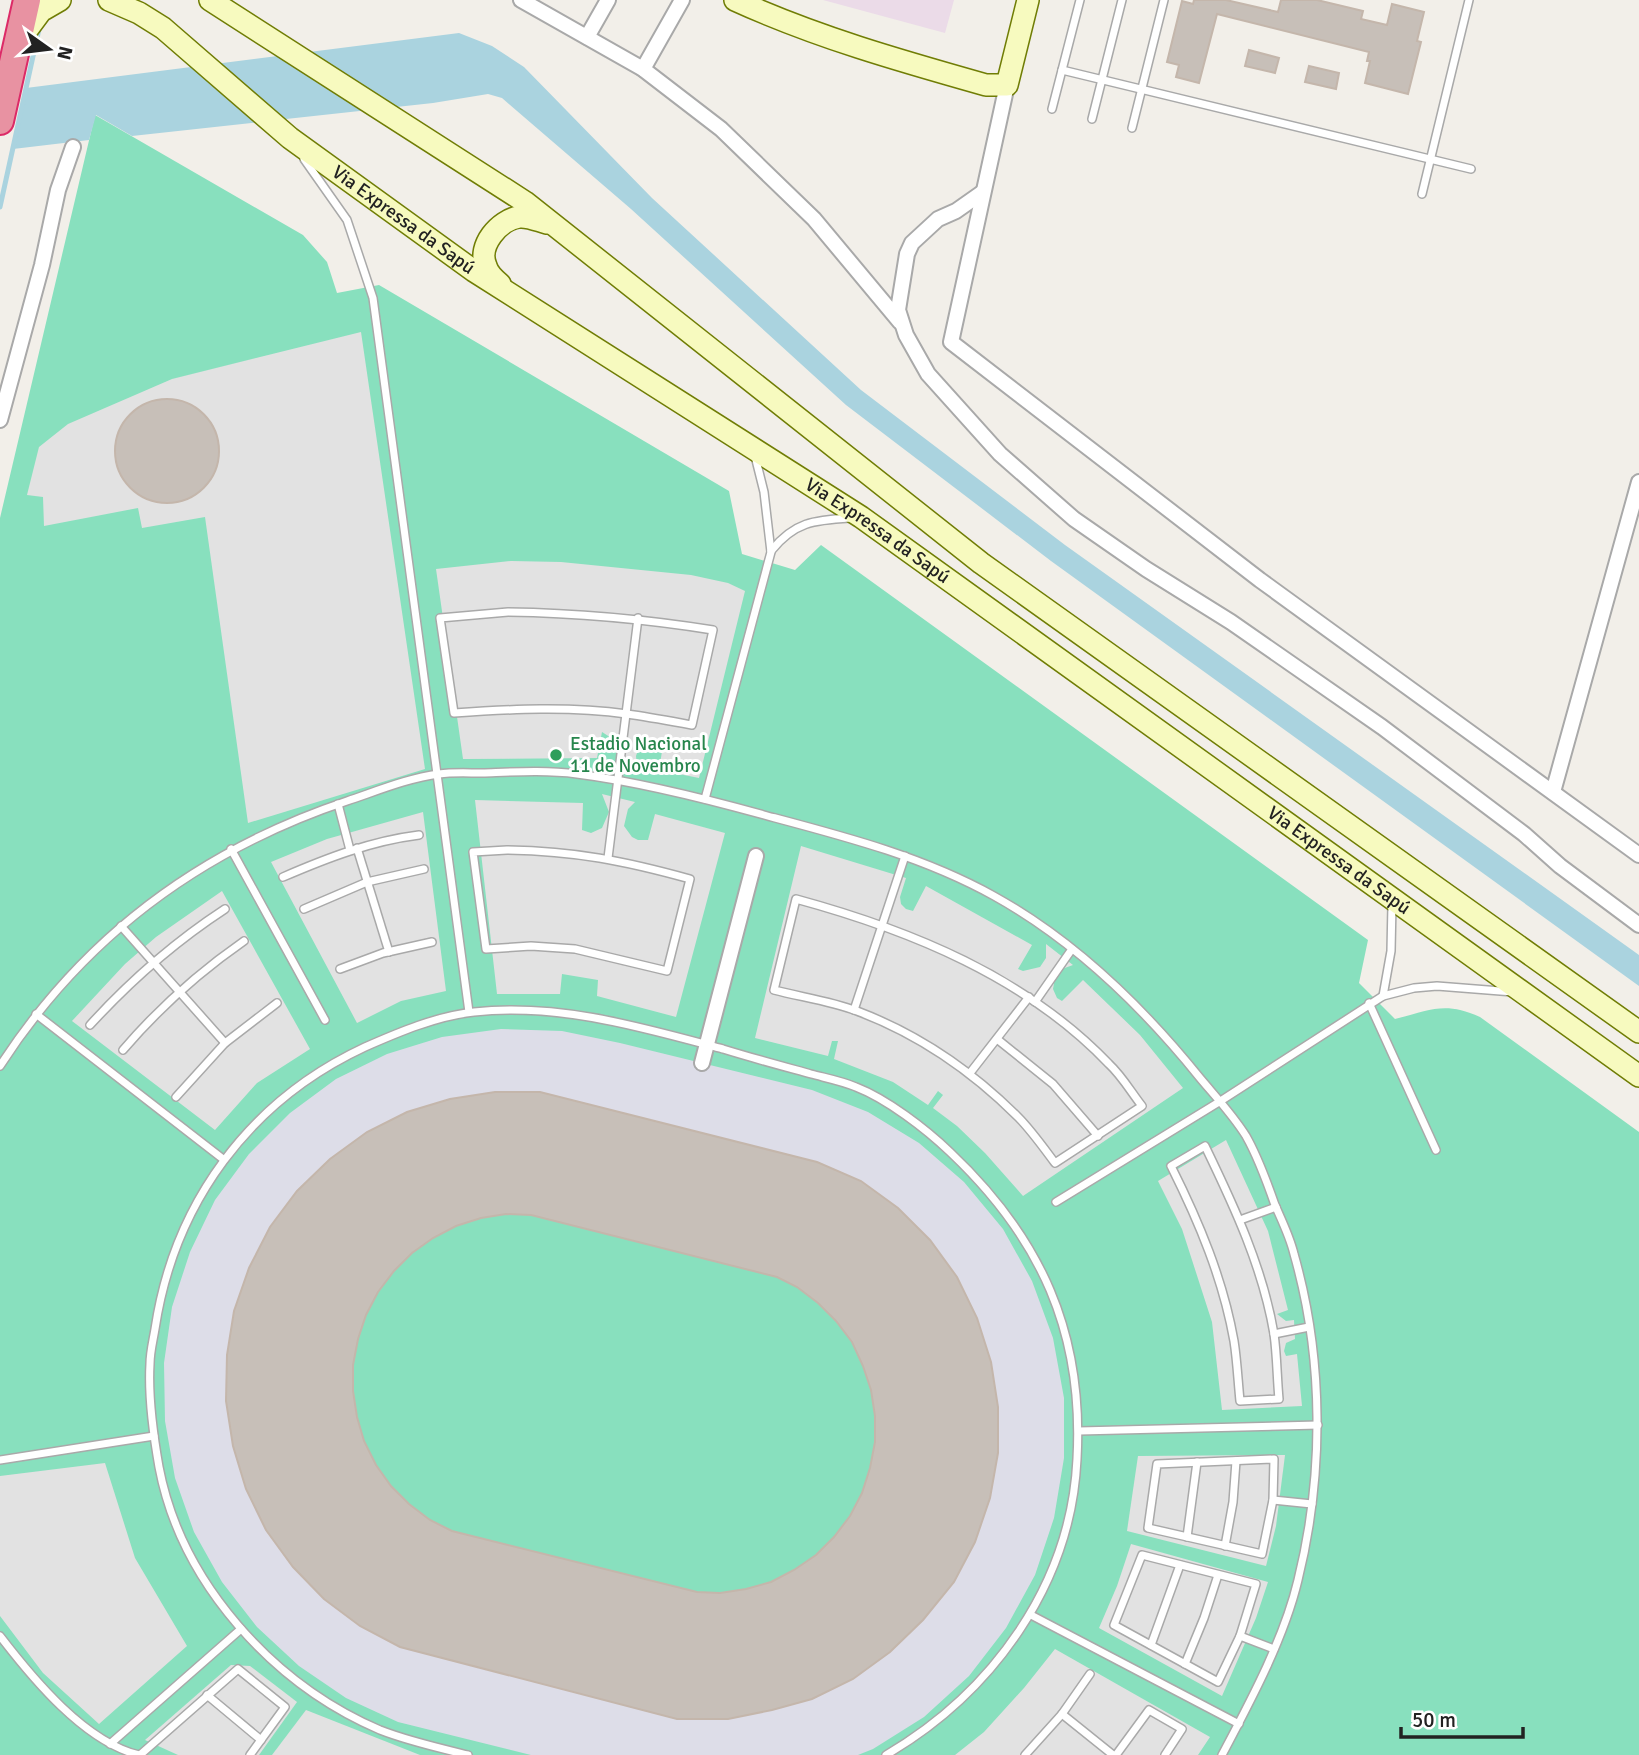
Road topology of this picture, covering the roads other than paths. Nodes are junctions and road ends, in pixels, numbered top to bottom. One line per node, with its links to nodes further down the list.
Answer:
1 (27, 0): 15 (highway)
2 (60, 0): 15 (main road)
3 (109, 0): 25 (main road, Via Expressa da Sapú)
4 (210, 0): 31 (main road, Via Expressa da Sapú)
5 (521, 0): 14 (street)
6 (608, 0): 14 (street)
7 (682, 0): 16 (street)
8 (735, 0): 19 (main road)
9 (1028, 0): 19 (main road)
10 (1080, 0): 17 (lane)
11 (1122, 0): 18 (lane)
12 (1164, 0): 20 (lane)
13 (1469, 0): 27 (lane)
14 (587, 37): 16 (street)
15 (17, 43): 23 (highway)
16 (643, 69): 33 (street)
17 (1062, 70): 18 (lane); 21 (lane)
18 (1102, 79): 20 (lane); 22 (lane)
19 (1007, 85): 29 (street)
20 (1142, 89): 24 (lane); 27 (lane)
21 (1052, 109)
22 (1092, 118)
23 (0, 121)
24 (1132, 128)
25 (290, 138): 32 (main road, Via Expressa da Sapú); 41 (lane)
26 (72, 146): 34 (street)
27 (1430, 159): 28 (lane); 30 (lane)
28 (1471, 169)
29 (983, 192): 33 (street); 43 (street)
30 (1422, 194)
31 (555, 225): 32 (main road); 79 (main road, Via Expressa da Sapú)
32 (512, 296): 35 (main road, Via Expressa da Sapú)
33 (901, 323): 60 (street)
34 (0, 420)
35 (753, 447): 37 (main road, Via Expressa da Sapú); 38 (lane)
36 (1639, 482): 43 (street)
37 (861, 517): 38 (lane); 56 (main road, Via Expressa da Sapú)
38 (771, 552): 44 (lane)
39 (638, 618): 40 (lane); 40 (lane); 40 (lane)
40 (626, 714): 42 (lane)
41 (436, 774): 42 (lane); 45 (lane); 75 (lane)
42 (617, 780): 44 (lane); 52 (lane)
43 (1553, 792): 49 (street)
44 (705, 799): 51 (lane)
45 (338, 804): 47 (lane); 48 (lane)
46 (419, 835): 48 (lane)
47 (231, 849): 61 (lane); 77 (lane)
48 (354, 849): 54 (lane); 55 (lane)
49 (1639, 855)
50 (756, 856): 82 (street)
51 (905, 856): 59 (lane); 64 (lane)
52 (608, 858): 52 (lane)
53 (424, 869): 55 (lane)
54 (283, 877)
55 (368, 882): 58 (lane); 65 (lane)
56 (1392, 900): 69 (main road, Via Expressa da Sapú); 70 (lane)
57 (225, 909): 66 (lane)
58 (304, 909)
59 (882, 925): 71 (lane); 74 (lane); 74 (lane)
60 (1639, 925)
61 (121, 926): 66 (lane); 76 (lane)
62 (244, 942): 68 (lane)
63 (432, 942): 65 (lane)
64 (1072, 949): 71 (lane); 89 (lane)
65 (388, 951): 67 (lane)
66 (153, 961): 68 (lane); 78 (lane)
67 (340, 970)
68 (179, 991): 81 (lane); 83 (lane)
69 (1524, 993): 70 (lane); 87 (main road, Via Expressa da Sapú)
70 (1383, 996): 73 (lane)
71 (1032, 1000): 80 (lane); 90 (lane)
72 (277, 1003): 81 (lane)
73 (1369, 1003): 89 (lane); 91 (lane)
74 (854, 1010): 86 (lane)
75 (469, 1012): 82 (lane); 92 (lane)
76 (36, 1014): 85 (lane); 92 (lane)
77 (326, 1020)
78 (90, 1025)
79 (1639, 1032)
80 (997, 1038): 86 (lane); 90 (lane)
81 (225, 1043): 88 (lane)
82 (705, 1045): 84 (street); 99 (lane)
83 (123, 1050)
84 (702, 1063)
85 (0, 1066)
86 (970, 1073): 90 (lane)
87 (1639, 1076)
88 (176, 1097)
89 (1220, 1101): 93 (lane); 94 (lane)
90 (1098, 1136)
91 (1436, 1150)
92 (223, 1159): 100 (lane)
93 (1056, 1202)
94 (1276, 1207): 95 (lane); 96 (lane)
95 (1240, 1220): 97 (lane); 97 (lane)
96 (1309, 1327): 97 (lane); 98 (lane)
97 (1274, 1334)
98 (1318, 1425): 99 (lane); 105 (lane)
99 (1079, 1430): 110 (lane)
100 (154, 1436): 101 (lane); 111 (lane)
101 (0, 1460)
102 (1236, 1461): 103 (lane); 104 (lane); 107 (lane)
103 (1197, 1462): 106 (lane); 106 (lane)
104 (1273, 1500): 105 (lane); 107 (lane)
105 (1312, 1504): 115 (lane)
106 (1187, 1536): 107 (lane)
107 (1225, 1546)
108 (1180, 1564): 109 (lane); 114 (lane); 114 (lane)
109 (1218, 1575): 113 (lane); 116 (lane)
110 (1031, 1615): 120 (lane); 126 (lane)
111 (241, 1629): 122 (lane); 125 (lane)
112 (0, 1636): 122 (lane)
113 (1240, 1636): 115 (lane); 116 (lane)
114 (1150, 1645): 116 (lane)
115 (1274, 1649): 120 (lane)
116 (1185, 1664)
117 (1090, 1674): 119 (lane)
118 (207, 1695): 121 (lane); 121 (lane); 123 (lane)
119 (1062, 1714): 127 (lane); 128 (lane)
120 (1239, 1724): 130 (lane)
121 (261, 1740): 124 (lane)
122 (110, 1744): 123 (lane)
123 (140, 1755)
124 (250, 1755)
125 (468, 1755)
126 (886, 1755)
127 (1024, 1755)
128 (1114, 1755): 129 (lane)
129 (1165, 1755)
130 (1222, 1755)

